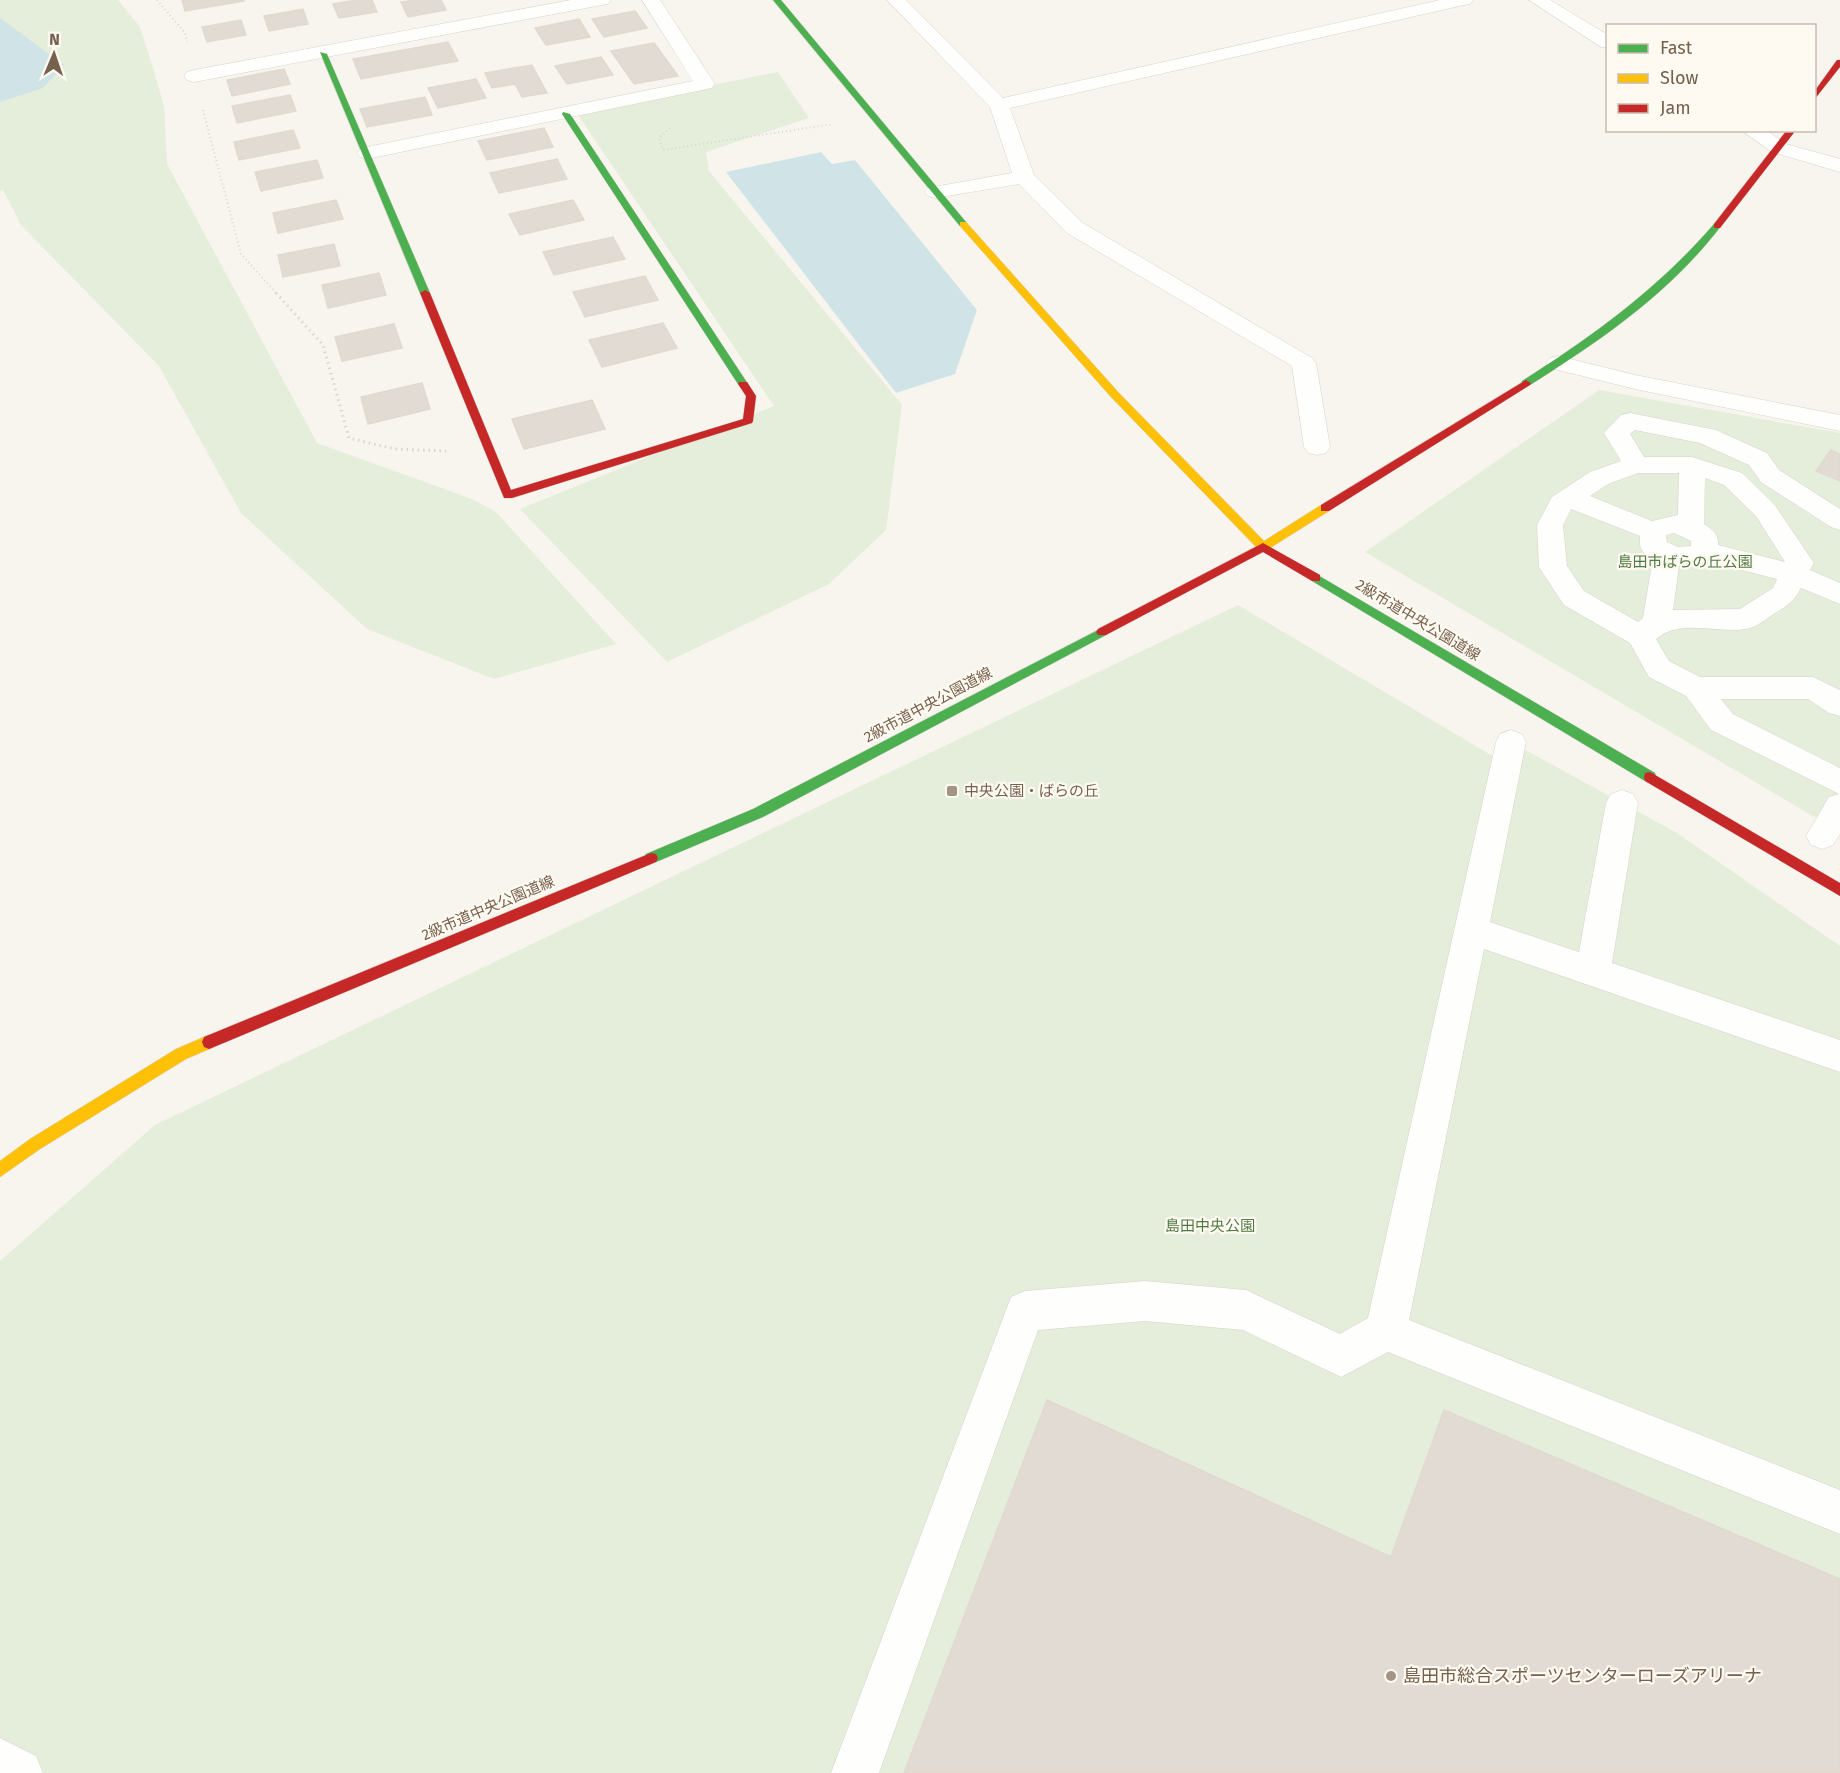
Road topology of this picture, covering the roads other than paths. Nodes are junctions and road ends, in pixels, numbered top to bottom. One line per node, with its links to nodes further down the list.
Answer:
1 (475, 0): 8 (street)
2 (602, 0): 8 (street)
3 (651, 0): 15 (street)
4 (777, 0): 22 (street)
5 (896, 0): 14 (street)
6 (1464, 0): 14 (street)
7 (1538, 0): 9 (street)
8 (486, 20): 10 (street)
9 (1606, 42)
10 (323, 54): 12 (street); 19 (street)
11 (1840, 62): 13 (street)
12 (194, 76)
13 (1816, 97)
14 (999, 105): 21 (street)
15 (566, 114): 19 (street); 19 (street)
16 (1754, 132): 18 (street)
17 (1791, 132): 18 (street)
18 (1779, 148): 20 (street); 23 (street)
19 (367, 153)
20 (1840, 166)
21 (1024, 177): 22 (street); 25 (street)
22 (935, 192): 34 (street)
23 (1558, 363): 24 (street); 34 (street)
24 (1840, 423)
25 (1317, 447)
26 (1636, 465): 27 (street); 28 (street); 30 (street)
27 (1692, 465): 29 (street); 32 (street)
28 (1770, 476): 29 (street); 31 (street)
29 (1746, 492): 36 (street)
30 (1569, 498): 33 (street); 38 (street)
31 (1840, 521)
32 (1691, 527): 33 (street); 35 (street)
33 (1660, 543): 35 (street); 38 (street)
34 (1263, 547): 46 (street, 2級市道中央公園道線); 50 (street, 2級市道中央公園道線)
35 (1704, 551): 36 (street)
36 (1794, 574): 37 (street); 38 (street)
37 (1840, 594)
38 (1648, 629): 39 (street)
39 (1696, 688): 40 (street); 42 (street)
40 (1838, 701)
41 (1511, 742): 47 (street)
42 (1840, 782)
43 (1622, 803): 48 (street)
44 (1840, 806): 45 (street)
45 (1822, 836)
46 (1840, 890)
47 (1471, 930): 48 (street); 51 (street)
48 (1593, 973): 49 (street)
49 (1840, 1056)
50 (0, 1170)
51 (1386, 1331): 52 (street); 55 (street)
52 (1840, 1512)
53 (0, 1761): 54 (street)
54 (19, 1773)
55 (855, 1773)

